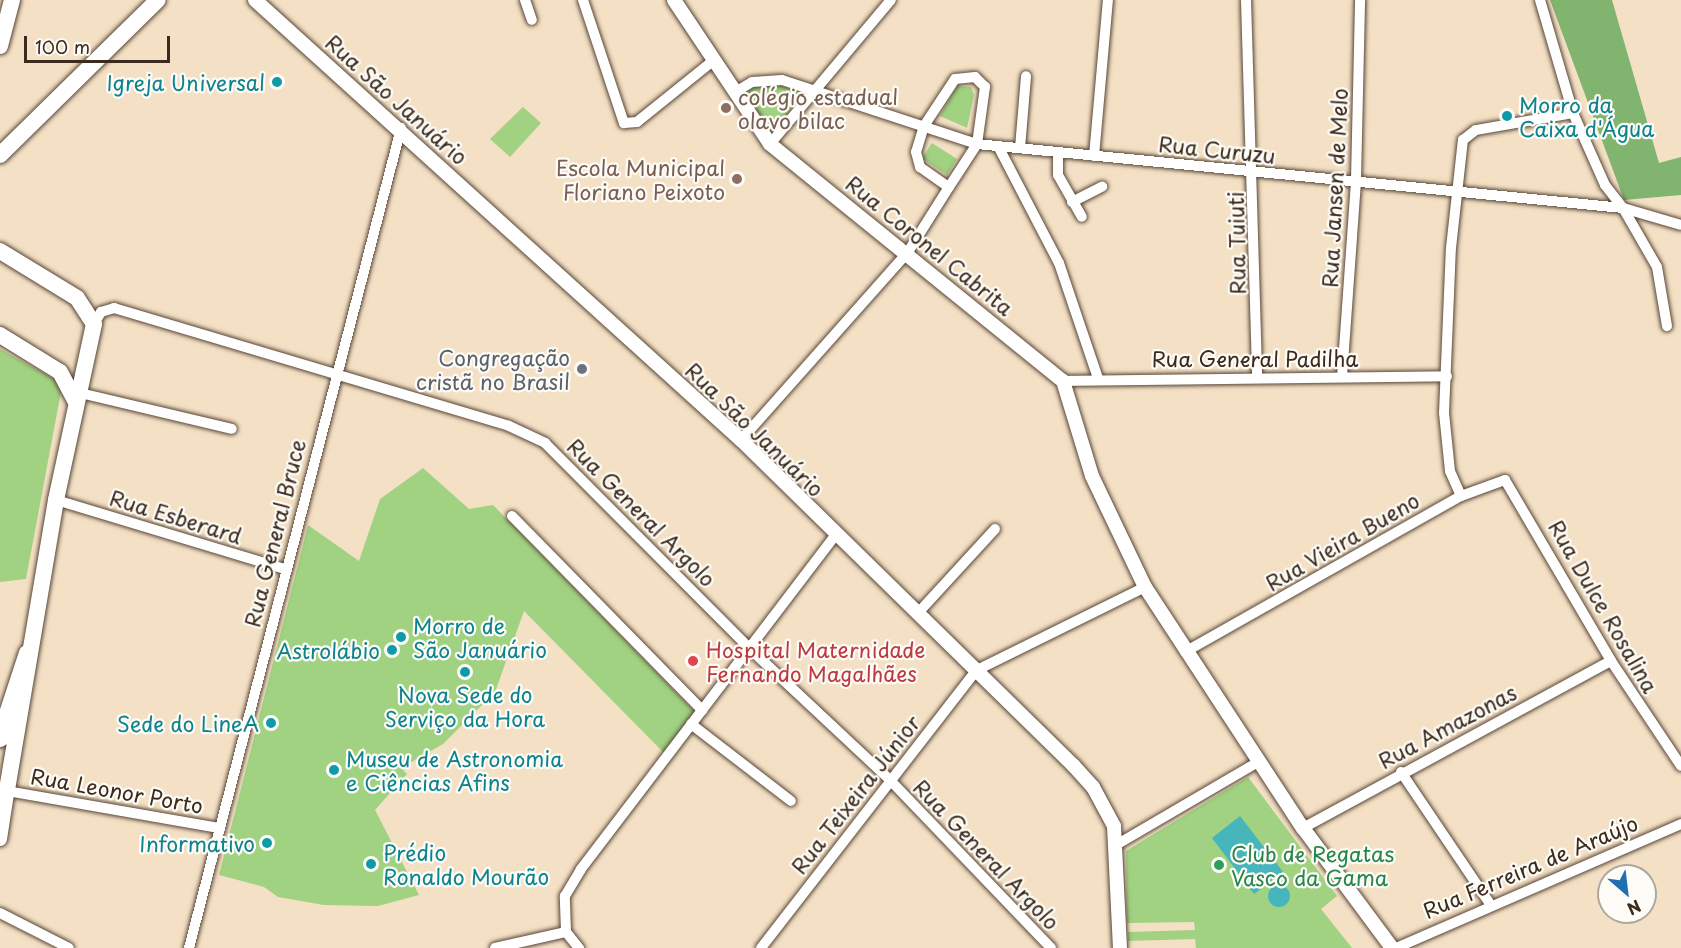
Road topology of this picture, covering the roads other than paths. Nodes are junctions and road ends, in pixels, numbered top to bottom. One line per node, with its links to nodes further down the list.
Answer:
1 (12, 0): 13 (main road)
2 (255, 0): 21 (street, Rua São Januário)
3 (525, 0): 12 (street)
4 (583, 0): 15 (street)
5 (674, 0): 15 (street)
6 (891, 0): 18 (street)
7 (1108, 0): 28 (street)
8 (1246, 0): 29 (street, Rua Tuiuti)
9 (1360, 0): 30 (street, Rua Jansen de Melo)
10 (1540, 0): 19 (street)
11 (150, 4): 26 (main road)
12 (532, 20)
13 (2, 27): 14 (main road)
14 (0, 46)
15 (714, 60): 17 (street)
16 (1026, 76): 25 (street)
17 (737, 91): 18 (street, Rua Curuzu); 22 (street)
18 (813, 93): 20 (street, Rua Curuzu); 22 (street)
19 (1573, 112): 33 (street); 35 (street)
20 (924, 126): 23 (street, Rua Curuzu); 23 (street); 32 (street)
21 (401, 128): 43 (street, Rua General Bruce); 51 (street, Rua São Januário)
22 (770, 144): 39 (street, Rua Coronel Cabrita)
23 (977, 144): 24 (street, Rua Curuzu); 32 (street)
24 (998, 146): 25 (street, Rua Curuzu); 46 (street)
25 (1020, 148): 27 (street, Rua Curuzu)
26 (2, 149)
27 (1058, 152): 28 (street, Rua Curuzu); 34 (street)
28 (1094, 156): 29 (street, Rua Curuzu)
29 (1254, 173): 30 (street, Rua Curuzu); 47 (street, Rua Tuiuti)
30 (1356, 180): 33 (street, Rua Curuzu); 45 (street, Rua Jansen de Melo)
31 (1102, 187): 34 (street)
32 (949, 188): 39 (street)
33 (1458, 190): 35 (street, Rua Curuzu); 44 (street)
34 (1072, 202): 36 (street)
35 (1623, 208): 37 (street, Rua Curuzu); 41 (street)
36 (1082, 217)
37 (1681, 225)
38 (0, 251): 40 (main road)
39 (908, 252): 48 (street, Rua Coronel Cabrita); 51 (street)
40 (94, 324): 43 (street, Rua General Argolo); 49 (main road)
41 (1667, 326)
42 (0, 335): 49 (main road)
43 (335, 375): 58 (street, Rua General Bruce); 61 (street, Rua General Argolo)
44 (1447, 376): 45 (street, Rua General Padilha); 53 (street)
45 (1342, 377): 47 (street, Rua General Padilha)
46 (1098, 378): 47 (street, Rua General Padilha); 48 (street, Rua General Padilha)
47 (1257, 378)
48 (1063, 381): 59 (street)
49 (75, 396): 50 (street); 54 (main road)
50 (232, 429)
51 (741, 440): 57 (street, Rua São Januário)
52 (1517, 493): 53 (street, Rua Vieira Bueno); 64 (street, Rua Dulce Rosalina)
53 (1461, 496): 62 (street, Rua Vieira Bueno)
54 (56, 500): 58 (street, Rua Esberard); 63 (main road)
55 (512, 516): 66 (street)
56 (995, 529): 60 (street)
57 (835, 535): 60 (street, Rua São Januário); 61 (street)
58 (285, 569): 76 (street, Rua General Bruce)
59 (1145, 587): 62 (street); 65 (street, Rua Teixeira Júnior)
60 (918, 613): 65 (street, Rua São Januário)
61 (748, 647): 66 (street); 72 (street, Rua General Argolo)
62 (1185, 652): 69 (street)
63 (28, 653): 68 (highway); 73 (main road)
64 (1611, 661): 70 (street, Rua Dulce Rosalina); 71 (street, Rua Amazonas)
65 (977, 670): 72 (street, Rua Teixeira Júnior); 79 (street, Rua São Januário)
66 (702, 710): 67 (street)
67 (691, 724): 74 (street); 82 (street)
68 (0, 738)
69 (1258, 762): 77 (street); 79 (street)
70 (1681, 766)
71 (1401, 772): 77 (street, Rua Amazonas); 80 (street)
72 (889, 779): 87 (street, Rua Teixeira Júnior); 88 (street, Rua General Argolo)
73 (4, 798): 76 (street, Rua Leonor Porto); 78 (street)
74 (791, 801)
75 (1681, 824): 80 (street, Rua Ferreira de Araújo)
76 (220, 828): 84 (street, Rua General Bruce)
77 (1302, 828): 90 (street)
78 (0, 839)
79 (1116, 844): 89 (street, Rua São Januário)
80 (1491, 904): 90 (street, Rua Ferreira de Araújo)
81 (0, 913): 83 (street)
82 (566, 932): 85 (street); 86 (street)
83 (69, 948)
84 (189, 948)
85 (495, 948)
86 (579, 948)
87 (761, 948)
88 (1050, 948)
89 (1120, 948)
90 (1394, 948)

